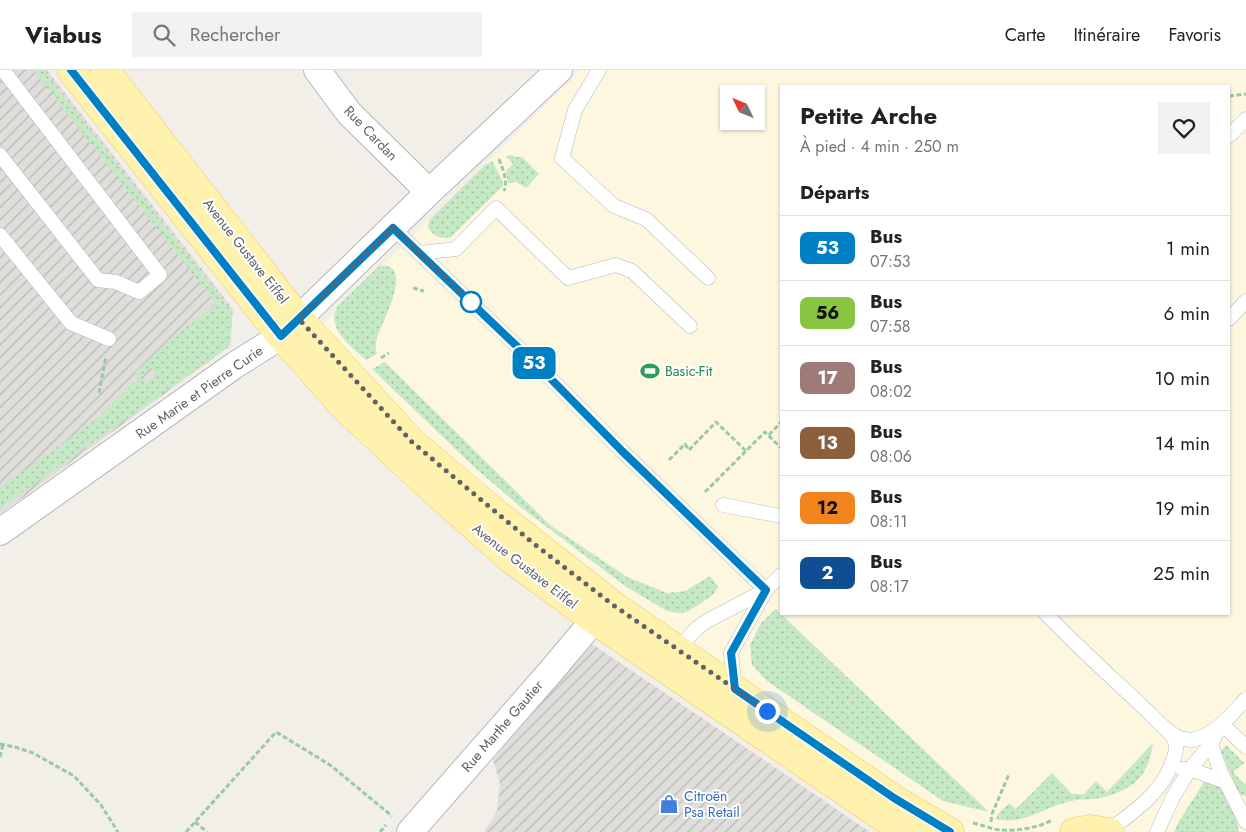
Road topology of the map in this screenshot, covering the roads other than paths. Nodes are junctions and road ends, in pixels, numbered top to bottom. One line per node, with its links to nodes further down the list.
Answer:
1 (2, 70): 9 (lane)
2 (71, 70): 18 (main road, Avenue Gustave Eiffel)
3 (105, 70): 18 (main road, Avenue Gustave Eiffel)
4 (317, 70): 10 (street, Rue Cardan)
5 (559, 70): 10 (street, Rue Marie et Pierre Curie)
6 (599, 70): 14 (lane)
7 (1246, 119): 8 (lane)
8 (1230, 135)
9 (0, 155)
10 (429, 192): 11 (street, Rue Marie et Pierre Curie)
11 (393, 228): 13 (lane); 18 (street, Rue Marie et Pierre Curie)
12 (0, 235): 19 (lane)
13 (419, 253): 17 (lane); 24 (lane)
14 (708, 278)
15 (1246, 301): 16 (lane)
16 (1230, 318)
17 (690, 326)
18 (290, 328): 22 (street, Rue Marie et Pierre Curie); 26 (main road, Avenue Gustave Eiffel); 27 (main road, Avenue Gustave Eiffel)
19 (109, 339)
20 (723, 505): 21 (lane)
21 (780, 516)
22 (0, 532)
23 (780, 576): 24 (lane)
24 (766, 590): 27 (lane); 28 (lane)
25 (1047, 615): 31 (lane)
26 (594, 620): 27 (main road, Avenue Gustave Eiffel); 38 (street, Rue Marthe Gautier)
27 (676, 662): 28 (main road, Avenue Gustave Eiffel); 40 (main road, Avenue Gustave Eiffel)
28 (735, 689): 39 (main road, Avenue Gustave Eiffel)
29 (1246, 699): 30 (lane)
30 (1222, 724): 31 (lane); 32 (lane); 33 (lane)
31 (1168, 730): 35 (lane)
32 (1211, 744): 34 (lane); 36 (lane)
33 (1246, 748)
34 (1190, 769): 35 (lane); 36 (lane); 43 (lane)
35 (1170, 770): 42 (lane)
36 (1226, 782): 37 (lane)
37 (1246, 822)
38 (401, 824)
39 (962, 827)
40 (907, 832)
41 (1074, 832): 42 (main road)
42 (1109, 832)
43 (1157, 832)

